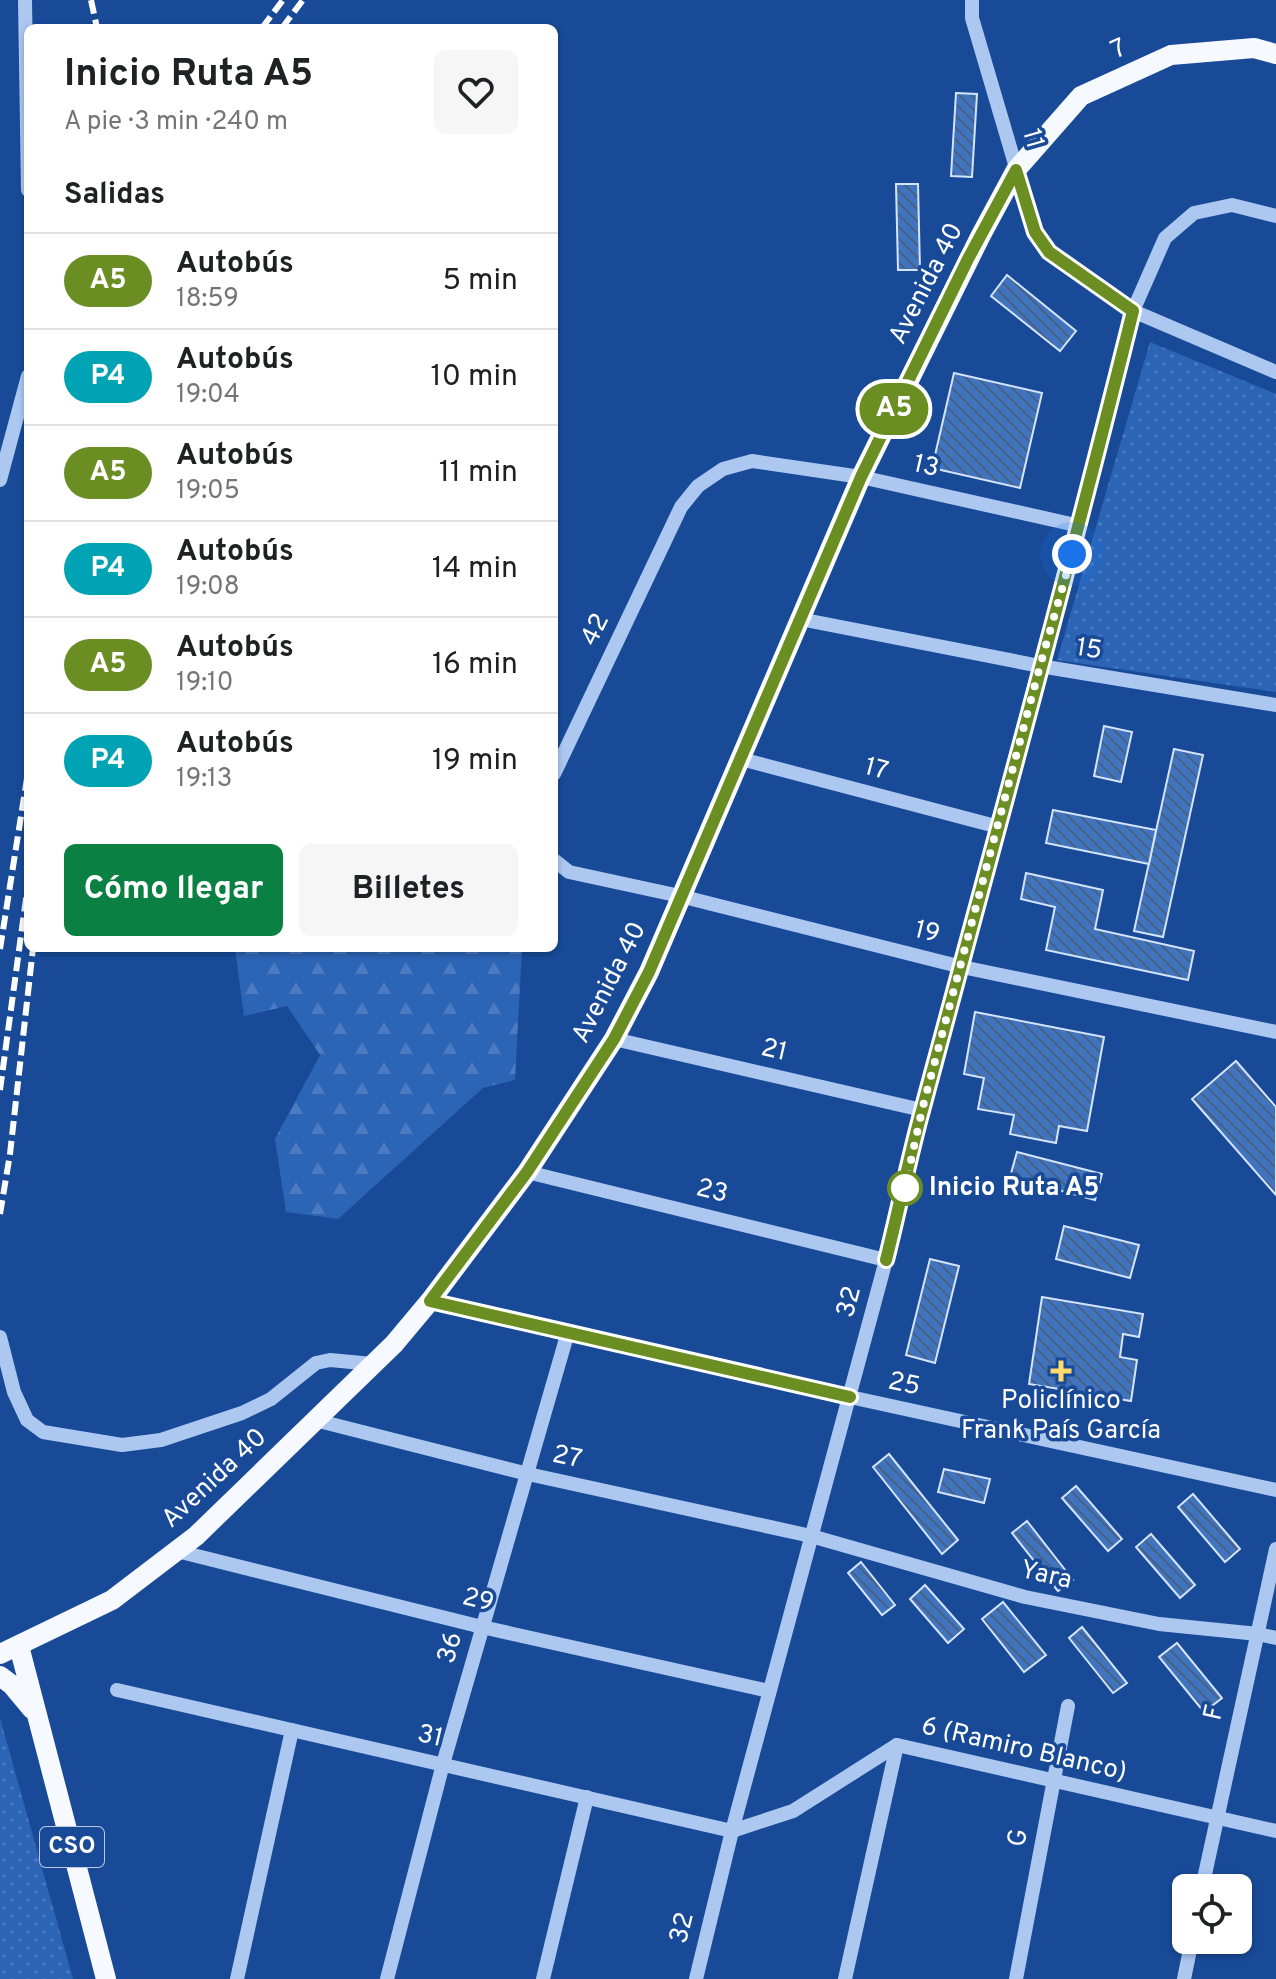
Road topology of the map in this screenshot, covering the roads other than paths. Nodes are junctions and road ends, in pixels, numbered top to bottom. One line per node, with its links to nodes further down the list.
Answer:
1 (25, 0): 3 (street)
2 (972, 0): 5 (street, 11)
3 (25, 24)
4 (1276, 54): 5 (main road, 7)
5 (1016, 170): 7 (street, 11); 10 (main road, Avenida 40)
6 (1276, 216): 7 (street, 32)
7 (1133, 311): 8 (street, 11); 13 (street, 32)
8 (1276, 372)
9 (24, 391): 11 (street)
10 (861, 477): 12 (street, 13); 13 (street, 13); 14 (main road, Avenida 40)
11 (0, 480)
12 (681, 507): 18 (street, 42)
13 (1080, 526): 15 (street, 32)
14 (800, 619): 15 (street, 15); 17 (main road, Avenida 40)
15 (1040, 666): 16 (street, 15); 19 (street, 32)
16 (1276, 705)
17 (741, 759): 19 (street, 17); 21 (main road, Avenida 40)
18 (558, 766)
19 (999, 827): 22 (street, 32)
20 (558, 863): 21 (street, 19)
21 (680, 896): 22 (street, 19); 24 (main road, Avenida 40)
22 (962, 967): 23 (street, 19); 25 (street, 32)
23 (1276, 1032)
24 (614, 1039): 25 (street, 21); 26 (main road, Avenida 40)
25 (922, 1110): 27 (street, 32)
26 (527, 1172): 27 (street, 23); 28 (main road, Avenida 40)
27 (886, 1260): 32 (street, 32)
28 (430, 1301): 29 (street, 25); 31 (main road, Avenida 40)
29 (568, 1332): 32 (street, 25); 34 (street, 36)
30 (0, 1337): 31 (street)
31 (373, 1364): 33 (main road, Avenida 40)
32 (850, 1397): 35 (street, 25); 36 (street, 32)
33 (315, 1420): 34 (street, 27); 38 (main road, Avenida 40)
34 (528, 1474): 36 (street, 27); 39 (street, 36)
35 (1276, 1490)
36 (811, 1536): 40 (street, Yara); 45 (street, 32)
37 (1276, 1549): 40 (street, F)
38 (177, 1551): 39 (street, 29); 42 (main road, Avenida 40)
39 (482, 1627): 45 (street, 29); 50 (street, 36)
40 (1258, 1634): 41 (street, Yara); 53 (street, F)
41 (1276, 1638)
42 (9, 1650): 47 (main road, CSO)
43 (0, 1676): 47 (main road, CSO)
44 (117, 1690): 48 (street, 31)
45 (769, 1691): 54 (street, 32)
46 (1068, 1706): 51 (street, G)
47 (37, 1715): 58 (main road, CSO)
48 (292, 1730): 50 (street, 31); 59 (street)
49 (897, 1745): 51 (street, 6 (Ramiro Blanco)); 54 (street, 6 (Ramiro Blanco)); 63 (street)
50 (443, 1764): 52 (street, 31); 60 (street, 36)
51 (1054, 1782): 53 (street, 6 (Ramiro Blanco)); 64 (street, G)
52 (587, 1797): 54 (street, 31); 61 (street)
53 (1216, 1818): 55 (street, 6 (Ramiro Blanco)); 56 (street, F)
54 (732, 1831): 62 (street, 32)
55 (1276, 1831)
56 (1205, 1874)
57 (1189, 1954): 65 (street)
58 (106, 1979)
59 (237, 1979)
60 (387, 1979)
61 (543, 1979)
62 (696, 1979)
63 (845, 1979)
64 (1016, 1979)
65 (1184, 1979)

